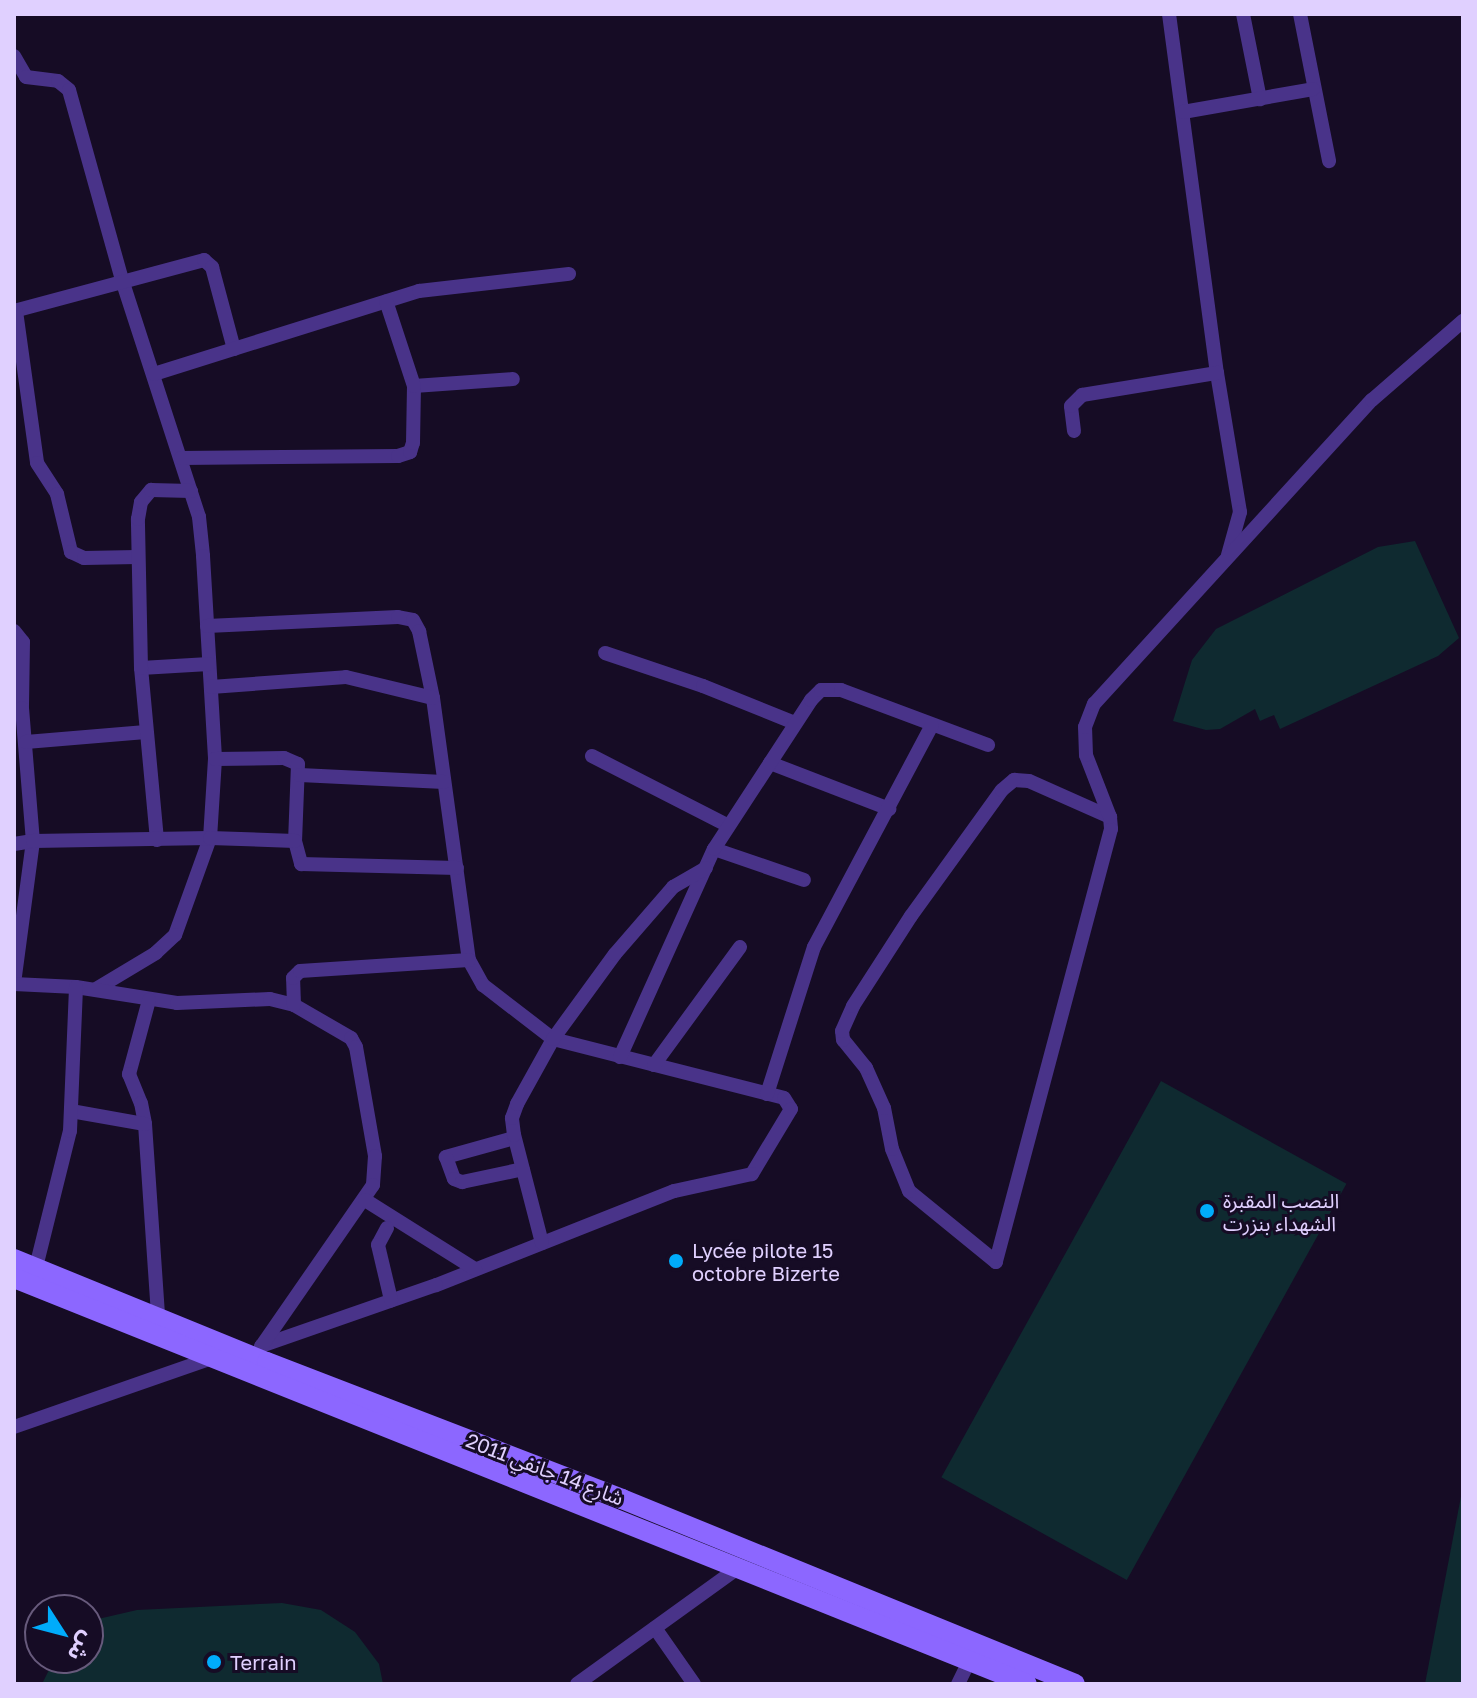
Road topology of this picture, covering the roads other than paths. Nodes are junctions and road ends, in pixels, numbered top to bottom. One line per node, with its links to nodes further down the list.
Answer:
1 (1169, 14): 7 (street)
2 (1243, 14): 6 (street)
3 (1300, 14): 5 (street)
4 (14, 56): 10 (street)
5 (1313, 89): 6 (street); 8 (street)
6 (1260, 99): 7 (street)
7 (1183, 112): 15 (street)
8 (1329, 161)
9 (569, 274): 11 (street)
10 (123, 283): 12 (street); 14 (street); 16 (street)
11 (386, 301): 14 (street); 18 (street)
12 (15, 311): 19 (street)
13 (1463, 321): 24 (street)
14 (234, 349): 16 (street)
15 (1217, 373): 20 (street); 24 (street)
16 (154, 374): 21 (street)
17 (513, 379): 18 (street)
18 (414, 386): 21 (street)
19 (21, 397): 23 (street)
20 (1074, 431)
21 (181, 458): 22 (street)
22 (191, 491): 23 (street); 25 (street)
23 (137, 557): 29 (street)
24 (1226, 560): 44 (street)
25 (207, 626): 28 (street); 31 (street)
26 (14, 631): 32 (street)
27 (605, 653): 33 (street)
28 (209, 664): 29 (street); 30 (street)
29 (141, 668): 35 (street)
30 (211, 687): 31 (street); 39 (street)
31 (433, 698): 42 (street)
32 (18, 708): 36 (street)
33 (795, 723): 34 (street); 40 (street)
34 (932, 725): 37 (street); 43 (street)
35 (146, 732): 36 (street); 47 (street)
36 (26, 742): 48 (street)
37 (988, 745)
38 (592, 756): 45 (street)
39 (215, 759): 41 (street); 46 (street)
40 (770, 763): 43 (street); 45 (street)
41 (300, 775): 42 (street); 49 (street)
42 (444, 782): 52 (street)
43 (889, 809): 65 (street)
44 (1110, 817): 44 (street)
45 (727, 825): 51 (street)
46 (210, 838): 47 (street); 49 (street); 59 (street)
47 (157, 840): 48 (street)
48 (33, 841): 50 (street); 57 (street)
49 (295, 841): 52 (street)
50 (14, 844)
51 (714, 849): 53 (street); 54 (street)
52 (457, 868): 56 (street)
53 (706, 868): 62 (street); 63 (street)
54 (804, 880)
55 (740, 947): 64 (street)
56 (469, 960): 61 (street); 62 (street)
57 (14, 984): 58 (street)
58 (76, 987): 59 (street); 66 (street)
59 (96, 989): 60 (street)
60 (149, 1000): 61 (street); 67 (street)
61 (294, 1005): 70 (street)
62 (553, 1039): 63 (street); 68 (street)
63 (620, 1057): 64 (street)
64 (654, 1065): 65 (street)
65 (767, 1094): 72 (street)
66 (71, 1111): 67 (street); 74 (street)
67 (145, 1124): 78 (street)
68 (514, 1138): 69 (street); 69 (street)
69 (523, 1169): 72 (street)
70 (365, 1200): 75 (street); 79 (street)
71 (387, 1228): 77 (street)
72 (542, 1243): 75 (street)
73 (14, 1259): 74 (main road, شارع 14 جانفي 2011)
74 (36, 1267): 78 (main road, شارع 14 جانفي 2011)
75 (475, 1269): 77 (street)
76 (16, 1279): 78 (main road, شارع 14 جانفي 2011)
77 (391, 1300): 79 (street)
78 (154, 1325): 79 (main road, شارع 14 جانفي 2011); 80 (main road, شارع 14 جانفي 2011)
79 (252, 1358): 80 (main road, شارع 14 جانفي 2011); 82 (main road, شارع 14 جانفي 2011); 84 (main road, شارع 14 جانفي 2011)
80 (209, 1359): 81 (street)
81 (14, 1427)
82 (739, 1567): 83 (street); 84 (main road, شارع 14 جانفي 2011)
83 (655, 1628): 85 (street); 86 (street)
84 (973, 1653): 87 (street); 88 (main road, شارع 14 جانفي 2011); 89 (main road, شارع 14 جانفي 2011)
85 (577, 1684)
86 (694, 1684)
87 (958, 1684)
88 (1027, 1684)
89 (1075, 1684)

